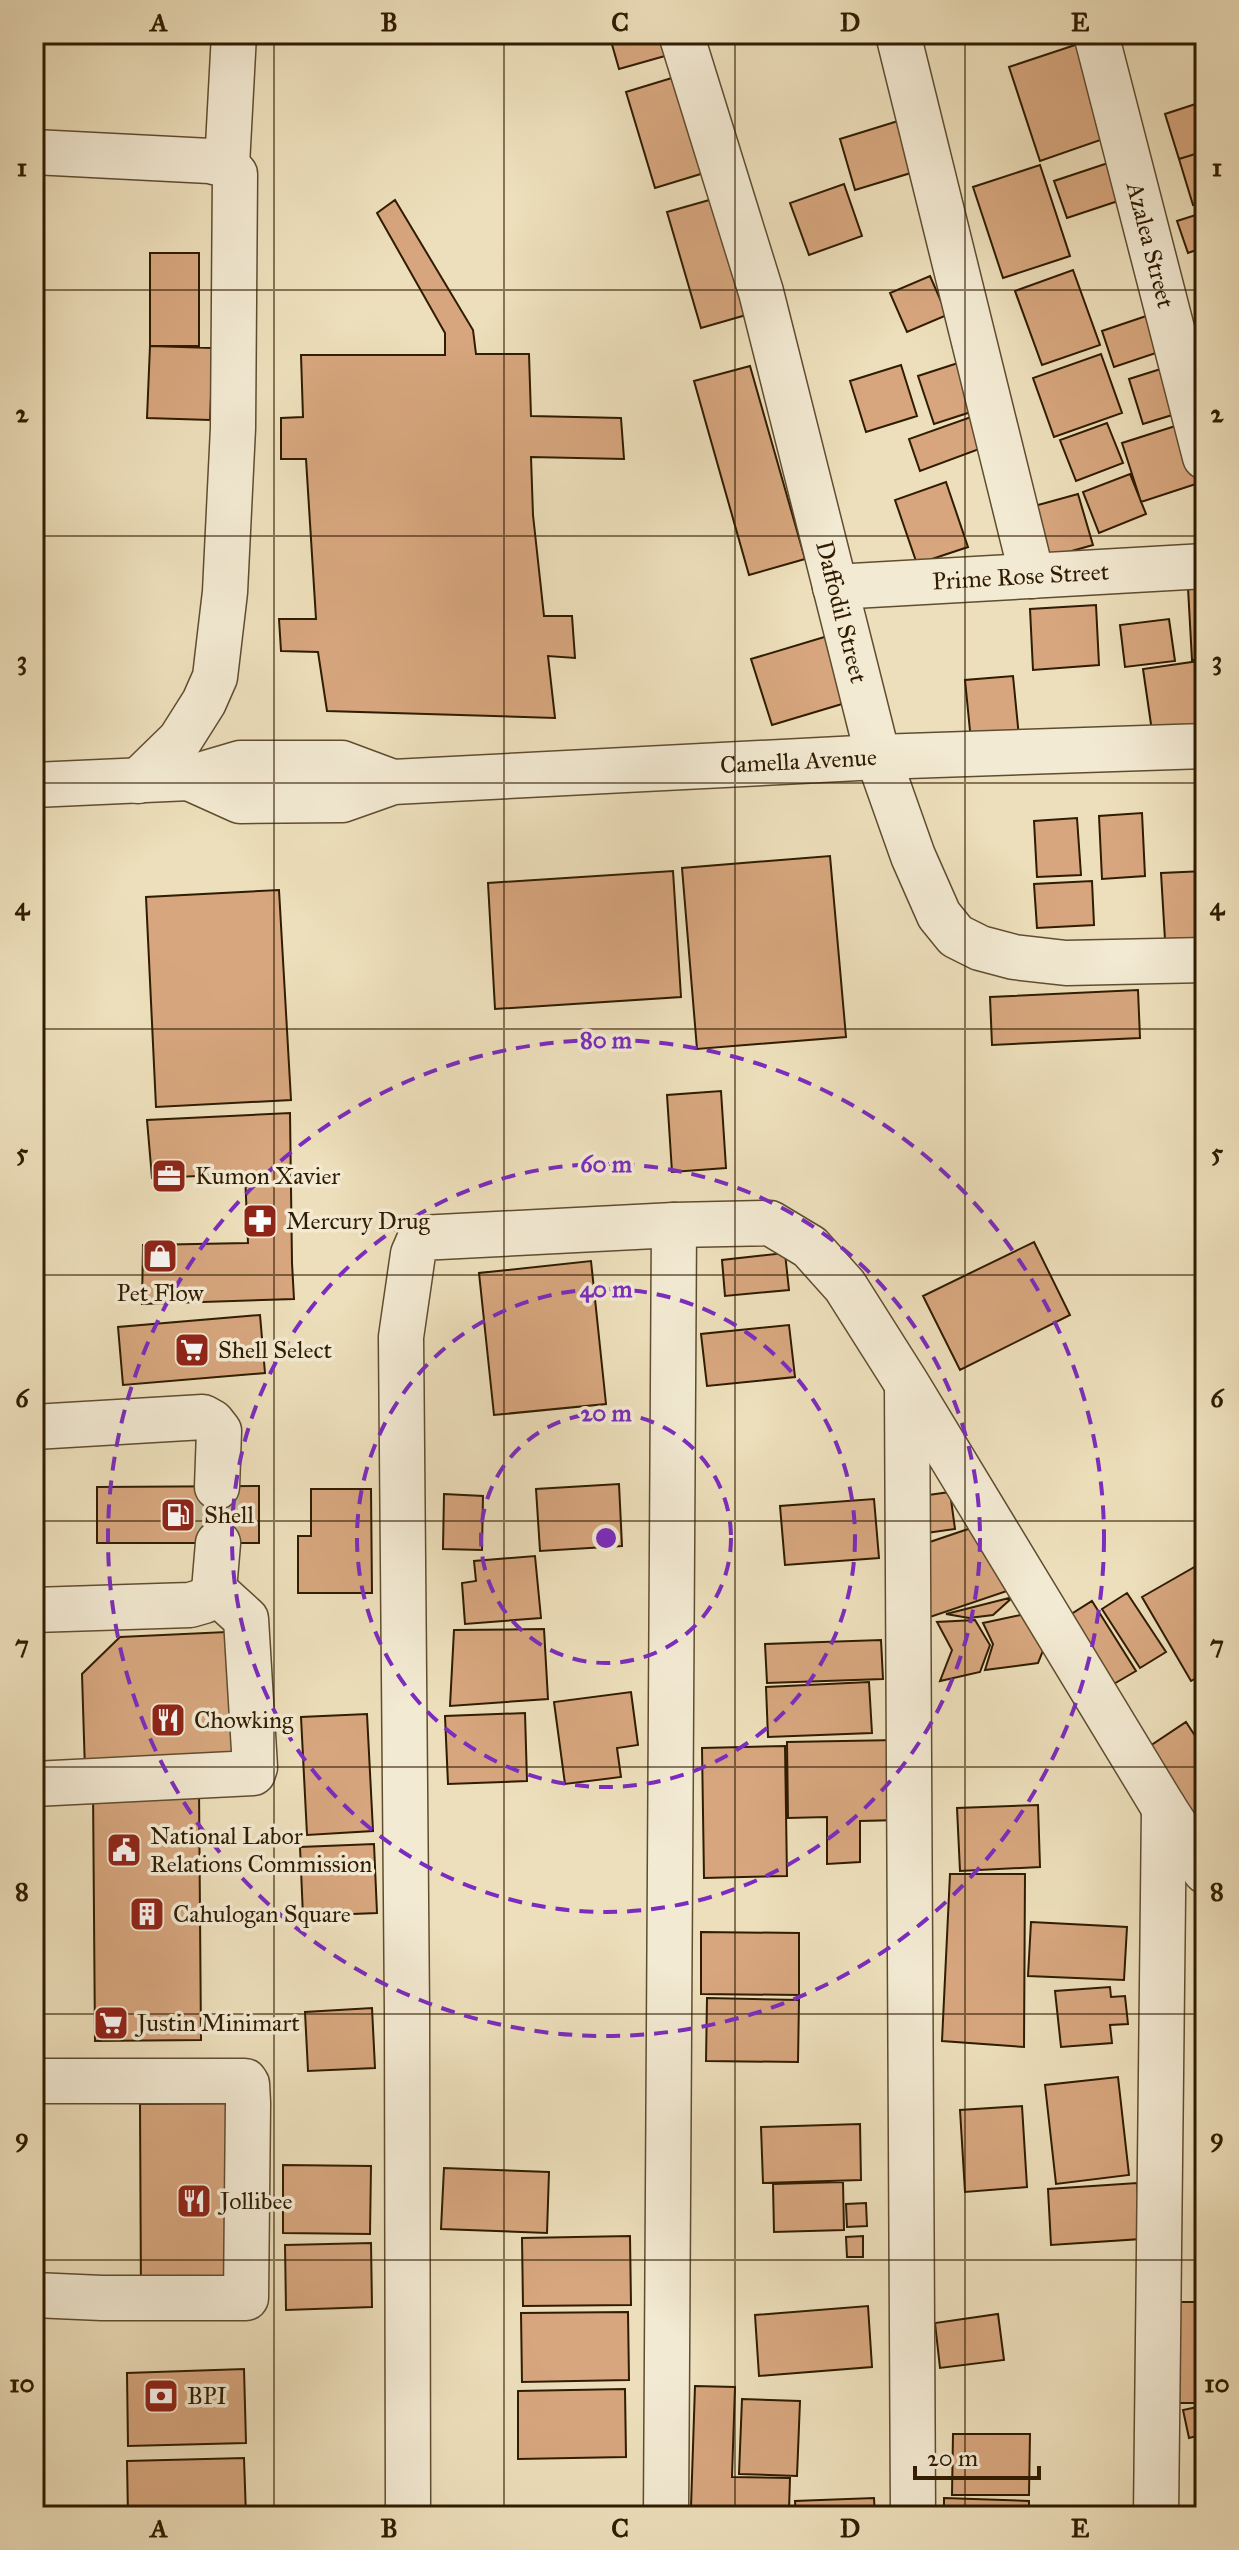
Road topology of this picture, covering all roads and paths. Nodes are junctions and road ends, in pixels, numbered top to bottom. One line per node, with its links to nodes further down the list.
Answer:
1 (234, 34): 6 (street)
2 (681, 34): 10 (street, Daffodil Street)
3 (898, 34): 9 (street)
4 (1096, 34): 7 (street, Azalea Street)
5 (34, 152): 6 (street)
6 (227, 165): 13 (street)
7 (1205, 457)
8 (1205, 566): 9 (street, Prime Rose Street)
9 (1032, 576): 10 (street, Prime Rose Street)
10 (835, 587): 12 (street, Daffodil Street)
11 (1205, 746): 12 (street, Camella Avenue)
12 (878, 757): 13 (street, Camella Avenue); 15 (street, Daffodil Street)
13 (138, 781): 14 (street, Camella Avenue)
14 (34, 785)
15 (1205, 960)
16 (674, 1225): 17 (street); 28 (street); 29 (street)
17 (907, 1384): 24 (street); 30 (street)
18 (34, 1427): 19 (street)
19 (217, 1487)
20 (218, 1543): 21 (street)
21 (214, 1590): 22 (street); 23 (street)
22 (34, 1610)
23 (34, 1784)
24 (1164, 1808): 25 (street); 31 (street)
25 (1205, 1871)
26 (34, 2081): 27 (street)
27 (34, 2295)
28 (408, 2516)
29 (666, 2516)
30 (913, 2516)
31 (1156, 2516)

